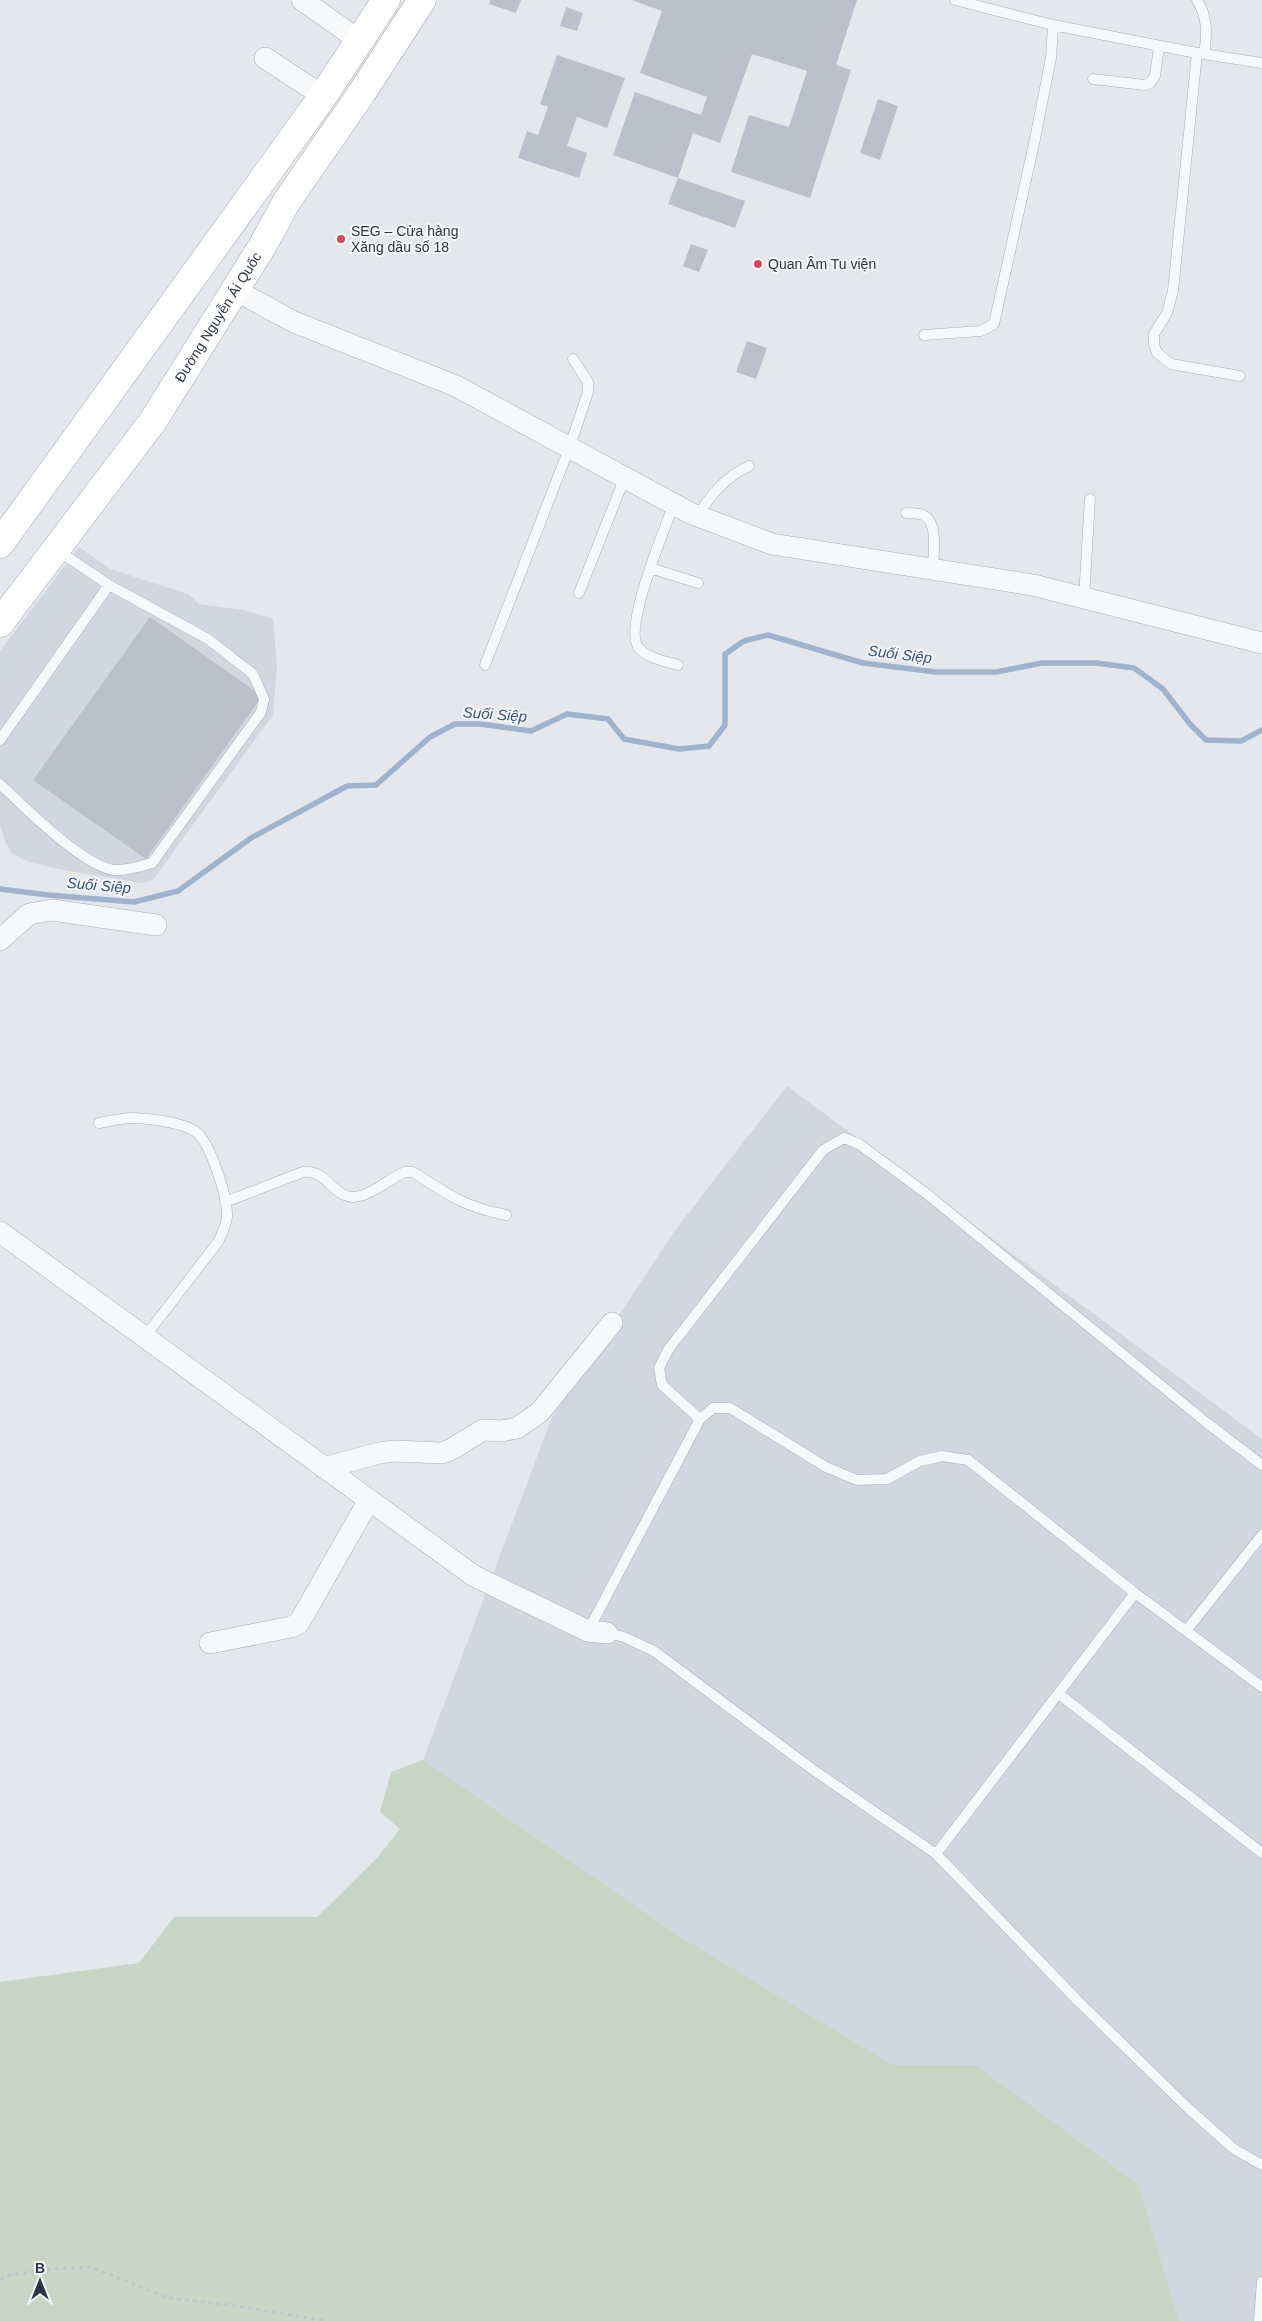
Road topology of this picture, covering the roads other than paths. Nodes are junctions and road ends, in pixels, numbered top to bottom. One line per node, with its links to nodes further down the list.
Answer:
1 (302, 0): 7 (street)
2 (386, 0): 9 (main road)
3 (422, 0): 16 (main road, Đường Nguyễn Ái Quốc)
4 (955, 0): 6 (lane)
5 (1197, 0): 11 (lane)
6 (993, 5): 8 (lane)
7 (328, 8): 9 (street)
8 (1053, 25): 10 (lane); 17 (lane)
9 (360, 41): 15 (main road)
10 (1159, 46): 11 (lane); 14 (lane)
11 (1200, 53): 13 (lane); 19 (lane)
12 (264, 58): 15 (street)
13 (1262, 62)
14 (1093, 79)
15 (323, 96): 27 (main road)
16 (235, 290): 20 (street); 28 (main road, Đường Nguyễn Ái Quốc)
17 (924, 336)
18 (573, 359): 20 (lane)
19 (1240, 376)
20 (570, 446): 22 (street); 37 (lane)
21 (748, 466): 26 (lane)
22 (625, 477): 24 (street); 33 (lane)
23 (1090, 499): 34 (lane)
24 (674, 504): 26 (street); 29 (lane)
25 (906, 513): 30 (lane)
26 (697, 516): 30 (street)
27 (0, 544)
28 (55, 549): 32 (lane); 35 (main road, Đường Nguyễn Ái Quốc)
29 (650, 568): 31 (lane); 38 (lane)
30 (933, 569): 34 (street)
31 (698, 583)
32 (109, 586): 39 (lane); 40 (lane)
33 (579, 593)
34 (1084, 597): 36 (street)
35 (0, 623)
36 (1262, 643)
37 (486, 665)
38 (678, 665)
39 (0, 740)
40 (0, 784)
41 (156, 925): 42 (street)
42 (0, 940)
43 (99, 1123): 44 (lane)
44 (224, 1202): 45 (lane); 48 (lane)
45 (506, 1216)
46 (0, 1232): 48 (street)
47 (612, 1323): 51 (street)
48 (144, 1338): 51 (street)
49 (700, 1418): 50 (lane); 54 (lane); 56 (lane)
50 (1262, 1465)
51 (324, 1468): 52 (street)
52 (369, 1500): 56 (street); 57 (street)
53 (1262, 1535): 55 (lane)
54 (1135, 1593): 55 (lane); 59 (lane)
55 (1186, 1631): 58 (lane)
56 (597, 1632): 61 (lane)
57 (210, 1643)
58 (1262, 1687)
59 (1059, 1694): 60 (lane); 61 (lane)
60 (1262, 1853)
61 (936, 1854): 62 (lane)
62 (1262, 2165)
63 (1262, 2282): 64 (lane)
64 (1259, 2321)

